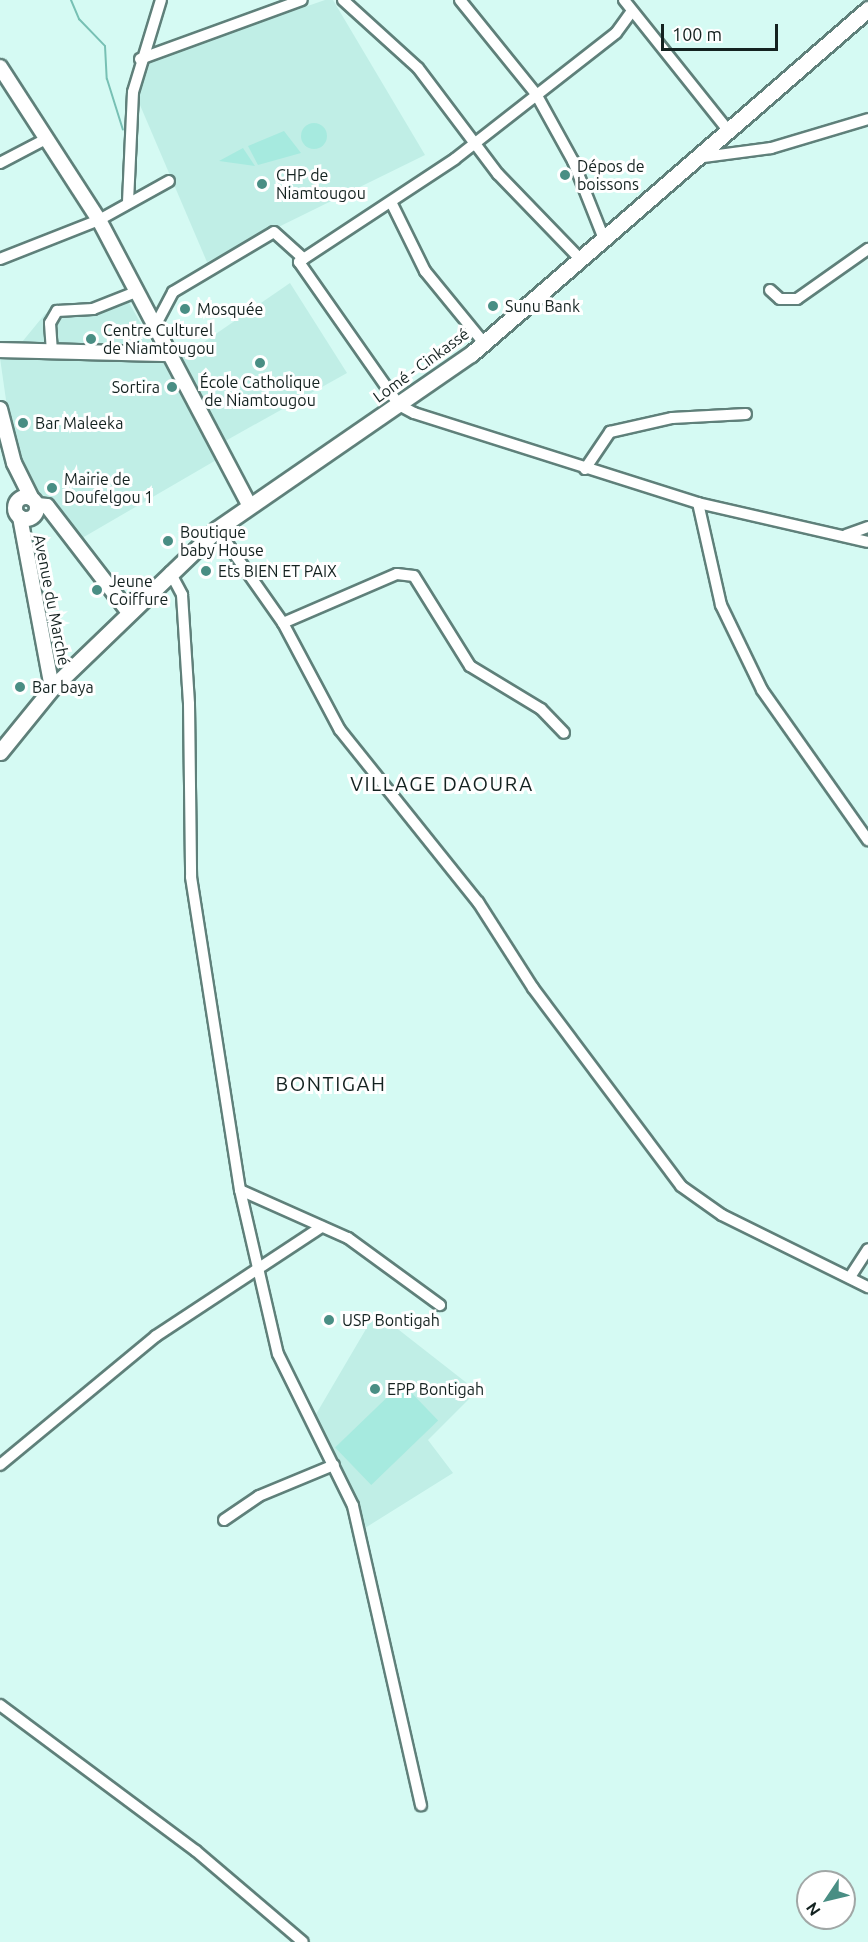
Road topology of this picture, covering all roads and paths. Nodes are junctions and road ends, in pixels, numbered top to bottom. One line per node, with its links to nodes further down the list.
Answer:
1 (161, 0): 7 (street)
2 (302, 0): 7 (street)
3 (343, 0): 13 (street)
4 (460, 0): 9 (street)
5 (629, 4): 9 (street); 11 (street)
6 (868, 9): 11 (highway, Lomé - Cinkassé)
7 (140, 59): 17 (street)
8 (0, 67): 12 (main road)
9 (536, 94): 13 (street); 20 (street)
10 (868, 119): 14 (street)
11 (727, 129): 14 (highway, Lomé - Cinkassé)
12 (46, 139): 15 (street); 19 (main road)
13 (473, 140): 18 (street); 24 (street)
14 (696, 158): 20 (highway, Lomé - Cinkassé)
15 (0, 163)
16 (169, 181): 17 (street)
17 (128, 202): 19 (street)
18 (392, 204): 22 (street); 28 (street)
19 (99, 220): 23 (street); 26 (main road)
20 (604, 239): 24 (highway, Lomé - Cinkassé)
21 (868, 249): 25 (street)
22 (304, 259): 27 (street); 32 (street)
23 (0, 260)
24 (581, 260): 28 (highway, Lomé - Cinkassé)
25 (770, 290)
26 (133, 293): 27 (main road); 30 (street)
27 (153, 330): 31 (main road)
28 (484, 343): 32 (highway, Lomé - Cinkassé)
29 (0, 350): 30 (main road)
30 (52, 352): 31 (main road)
31 (166, 354): 40 (main road)
32 (399, 405): 36 (street); 40 (highway, Lomé - Cinkassé)
33 (0, 409): 35 (main road)
34 (746, 414): 36 (street)
35 (14, 463): 37 (main road); 38 (main road)
36 (585, 469): 39 (street)
37 (17, 502): 38 (main road); 41 (main road, Avenue du Marché)
38 (34, 502): 41 (main road); 47 (main road)
39 (698, 503): 44 (street); 52 (street)
40 (249, 505): 43 (highway, Lomé - Cinkassé)
41 (20, 517): 49 (main road, Avenue du Marché)
42 (868, 527): 44 (street)
43 (217, 529): 46 (highway, Lomé - Cinkassé); 48 (street)
44 (846, 535): 45 (street)
45 (868, 542)
46 (170, 572): 47 (highway, Lomé - Cinkassé); 53 (street)
47 (128, 611): 49 (highway, Lomé - Cinkassé)
48 (283, 623): 50 (street); 57 (street)
49 (52, 688): 51 (highway, Lomé - Cinkassé)
50 (564, 733)
51 (0, 752)
52 (868, 840)
53 (240, 1190): 54 (street); 56 (street)
54 (321, 1227): 56 (street); 59 (street)
55 (868, 1249): 57 (street)
56 (260, 1269): 60 (street); 61 (street)
57 (850, 1277): 58 (street)
58 (868, 1287)
59 (440, 1305)
60 (0, 1465)
61 (334, 1465): 62 (street); 64 (street)
62 (225, 1520)
63 (0, 1705): 65 (street)
64 (421, 1805)
65 (303, 1942)

